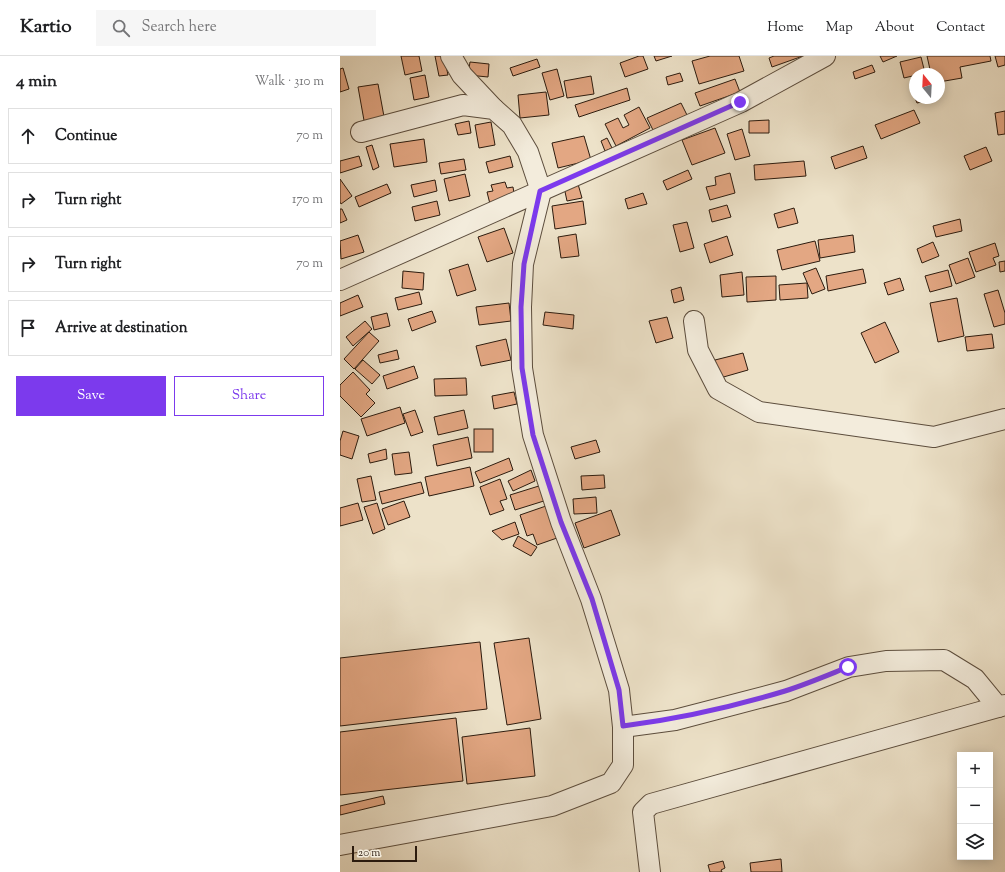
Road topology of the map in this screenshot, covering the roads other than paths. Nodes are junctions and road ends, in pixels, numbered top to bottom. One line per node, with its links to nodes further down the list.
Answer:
1 (451, 56): 3 (street)
2 (826, 56): 5 (street)
3 (494, 109): 4 (street); 5 (street)
4 (361, 132)
5 (540, 191): 6 (street); 10 (street)
6 (340, 280)
7 (694, 321): 8 (street)
8 (1005, 419)
9 (1002, 706): 10 (street); 12 (street)
10 (623, 726): 11 (street)
11 (340, 845)
12 (650, 872)

